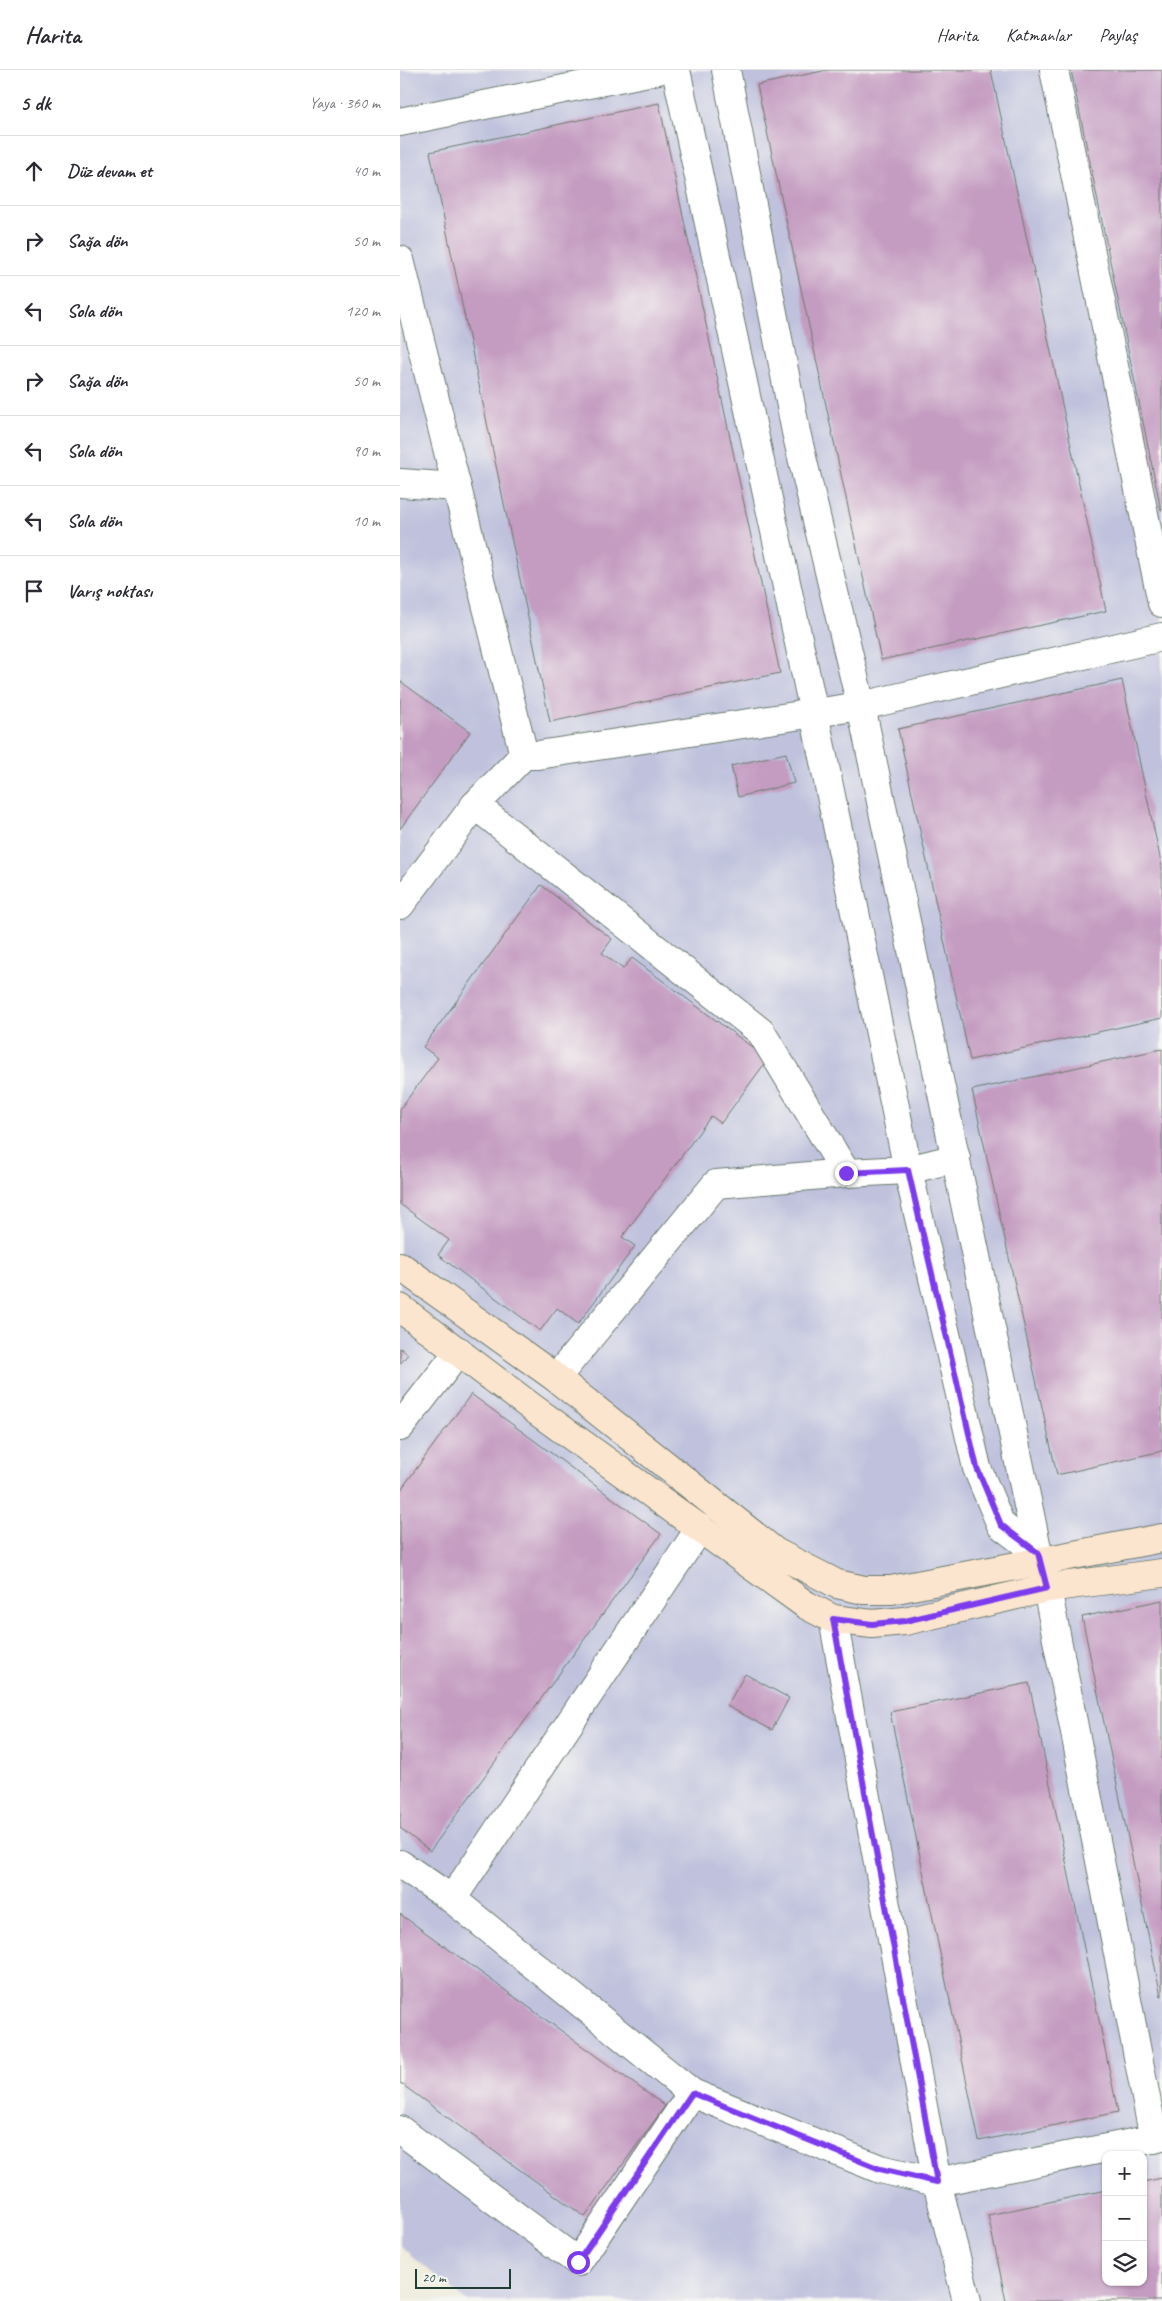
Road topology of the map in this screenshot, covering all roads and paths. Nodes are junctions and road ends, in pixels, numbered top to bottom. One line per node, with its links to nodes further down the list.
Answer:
1 (658, 70): 5 (street)
2 (676, 70): 12 (street)
3 (726, 70): 11 (street)
4 (1054, 70): 9 (street)
5 (400, 122)
6 (400, 260): 8 (street)
7 (400, 483): 8 (street)
8 (457, 487): 13 (street)
9 (1162, 603)
10 (1162, 637): 11 (street)
11 (861, 706): 12 (street); 16 (street)
12 (814, 713): 13 (street); 17 (street)
13 (524, 755): 14 (street)
14 (475, 805): 15 (street); 18 (street)
15 (400, 904)
16 (956, 1158): 17 (street); 26 (street)
17 (908, 1170): 18 (street); 26 (street)
18 (846, 1173): 22 (street)
19 (400, 1266): 22 (street)
20 (400, 1308): 21 (street)
21 (459, 1351): 23 (street); 24 (street)
22 (556, 1378): 26 (street)
23 (400, 1427)
24 (700, 1528): 29 (street); 31 (street)
25 (1162, 1538): 26 (street)
26 (1039, 1557): 28 (street)
27 (1162, 1573): 28 (street)
28 (1047, 1588): 29 (street); 34 (street)
29 (833, 1619): 35 (street)
30 (400, 1864): 31 (street)
31 (452, 1899): 32 (street)
32 (692, 2093): 33 (street); 35 (street)
33 (400, 2130)
34 (1158, 2138): 35 (street)
35 (937, 2182): 36 (street)
36 (967, 2301)

